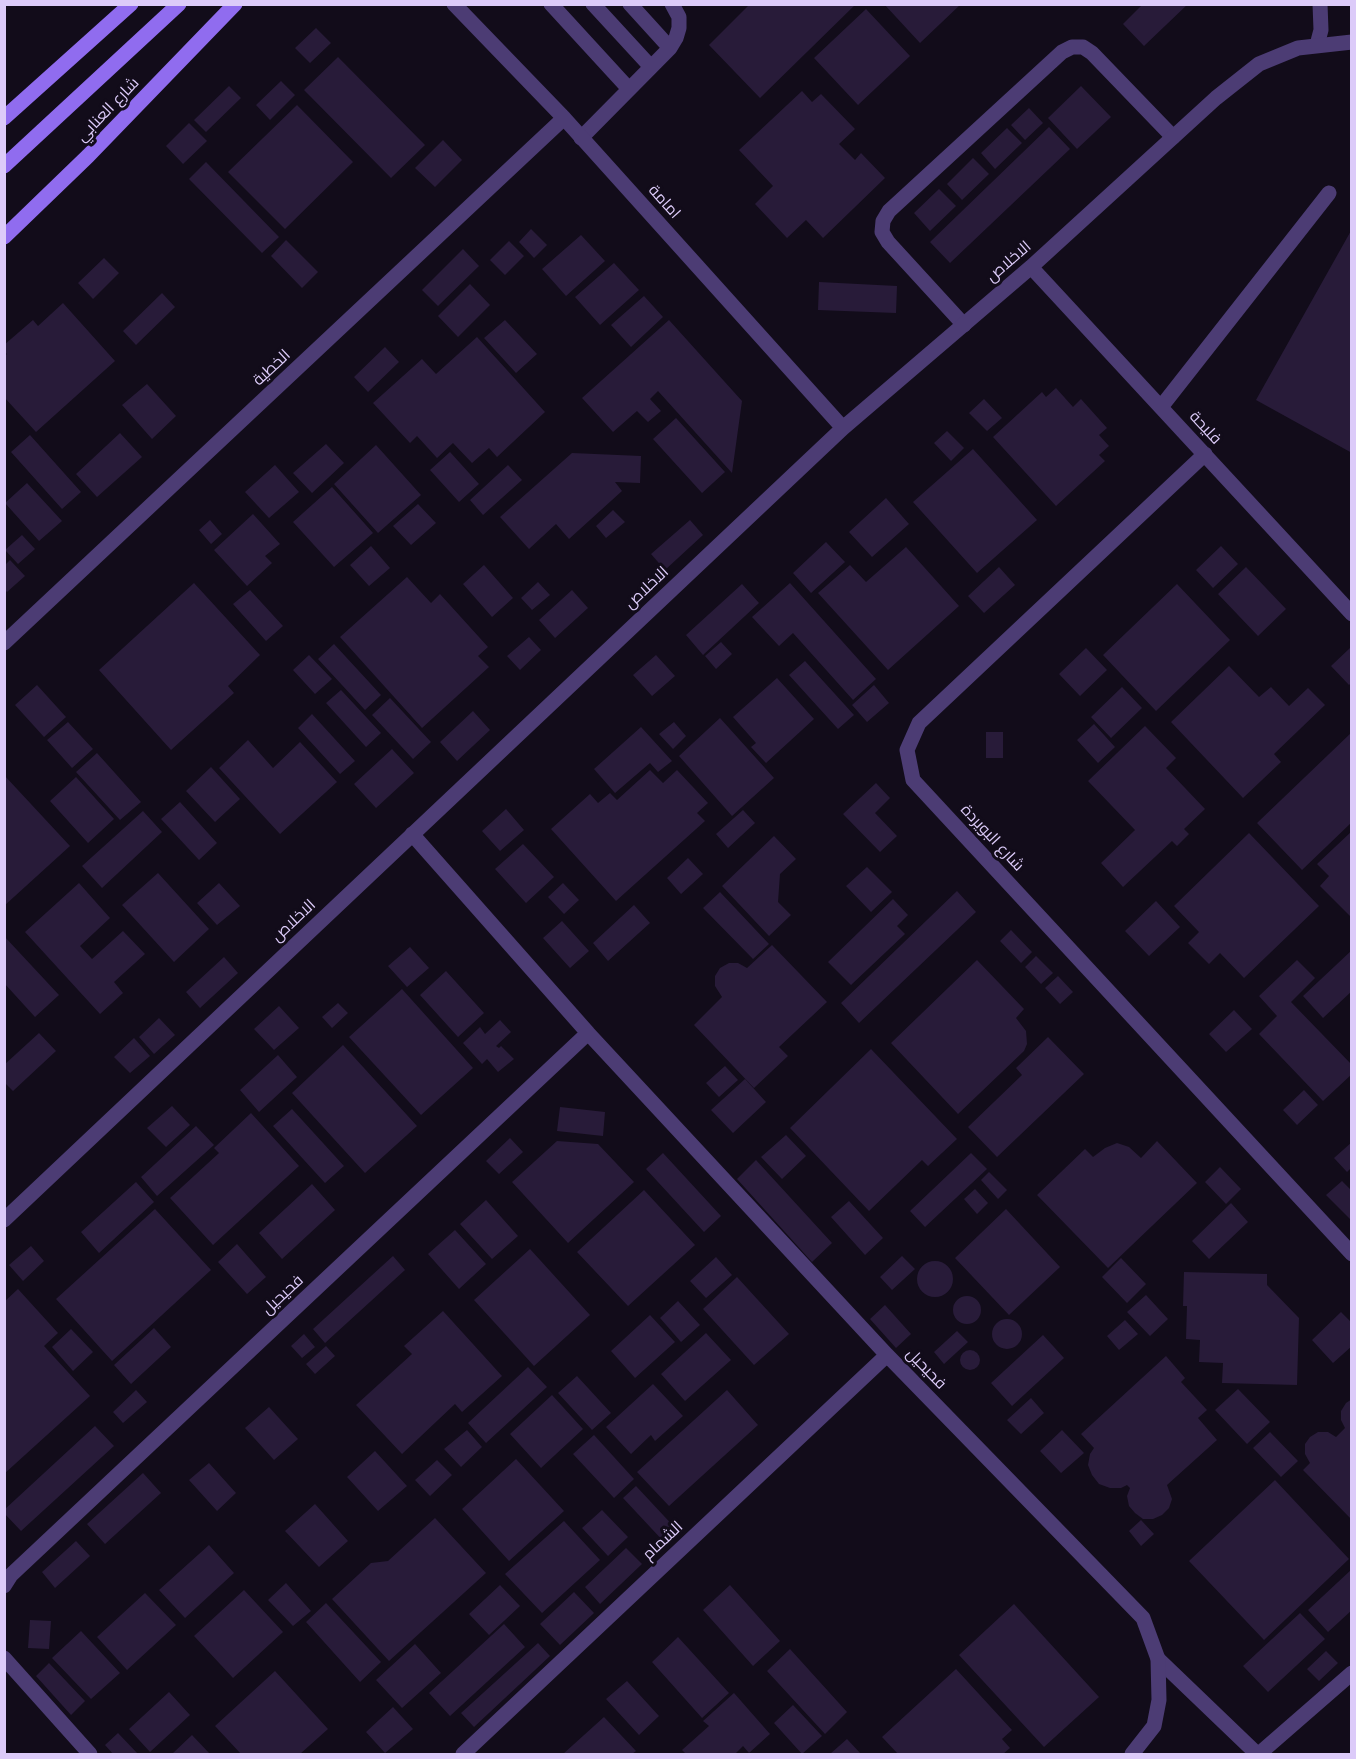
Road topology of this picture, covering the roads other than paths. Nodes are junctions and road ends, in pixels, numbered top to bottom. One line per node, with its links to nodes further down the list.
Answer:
1 (131, 4): 15 (street)
2 (179, 4): 19 (street)
3 (235, 4): 21 (street, شارع العنابي)
4 (454, 4): 16 (street, امامة)
5 (551, 4): 14 (street)
6 (593, 4): 13 (street)
7 (630, 4): 12 (street)
8 (672, 4): 12 (street)
9 (1320, 4): 11 (street)
10 (1352, 42): 11 (street, الاخلاص)
11 (1317, 45): 17 (street, الاخلاص)
12 (670, 48): 13 (street)
13 (651, 67): 14 (street)
14 (629, 89): 18 (street)
15 (4, 118)
16 (564, 118): 18 (street, امامة); 28 (street, الخطية)
17 (1173, 137): 22 (street, الاخلاص); 23 (street)
18 (581, 138): 25 (street, امامة)
19 (4, 166)
20 (1329, 193): 24 (street)
21 (4, 237)
22 (1031, 267): 23 (street, الاخلاص); 24 (street, فليحة)
23 (964, 325): 25 (street, الاخلاص)
24 (1161, 407): 26 (street, فليحة)
25 (843, 428): 29 (street, الاخلاص)
26 (1205, 454): 27 (street, فليحة); 32 (street, شارع البويردة)
27 (1352, 614)
28 (4, 644)
29 (412, 834): 30 (street, فحيحيل); 31 (street, الاخلاص)
30 (588, 1034): 33 (street, فحيحيل); 34 (street, فحيحيل)
31 (4, 1220)
32 (1352, 1254)
33 (887, 1355): 36 (street, فحيحيل); 39 (street, الشمام)
34 (4, 1586)
35 (4, 1658): 38 (street)
36 (1158, 1659): 40 (street, فحيحيل); 41 (street)
37 (1352, 1673): 41 (street)
38 (90, 1755)
39 (464, 1755)
40 (1132, 1755)
41 (1258, 1755)

